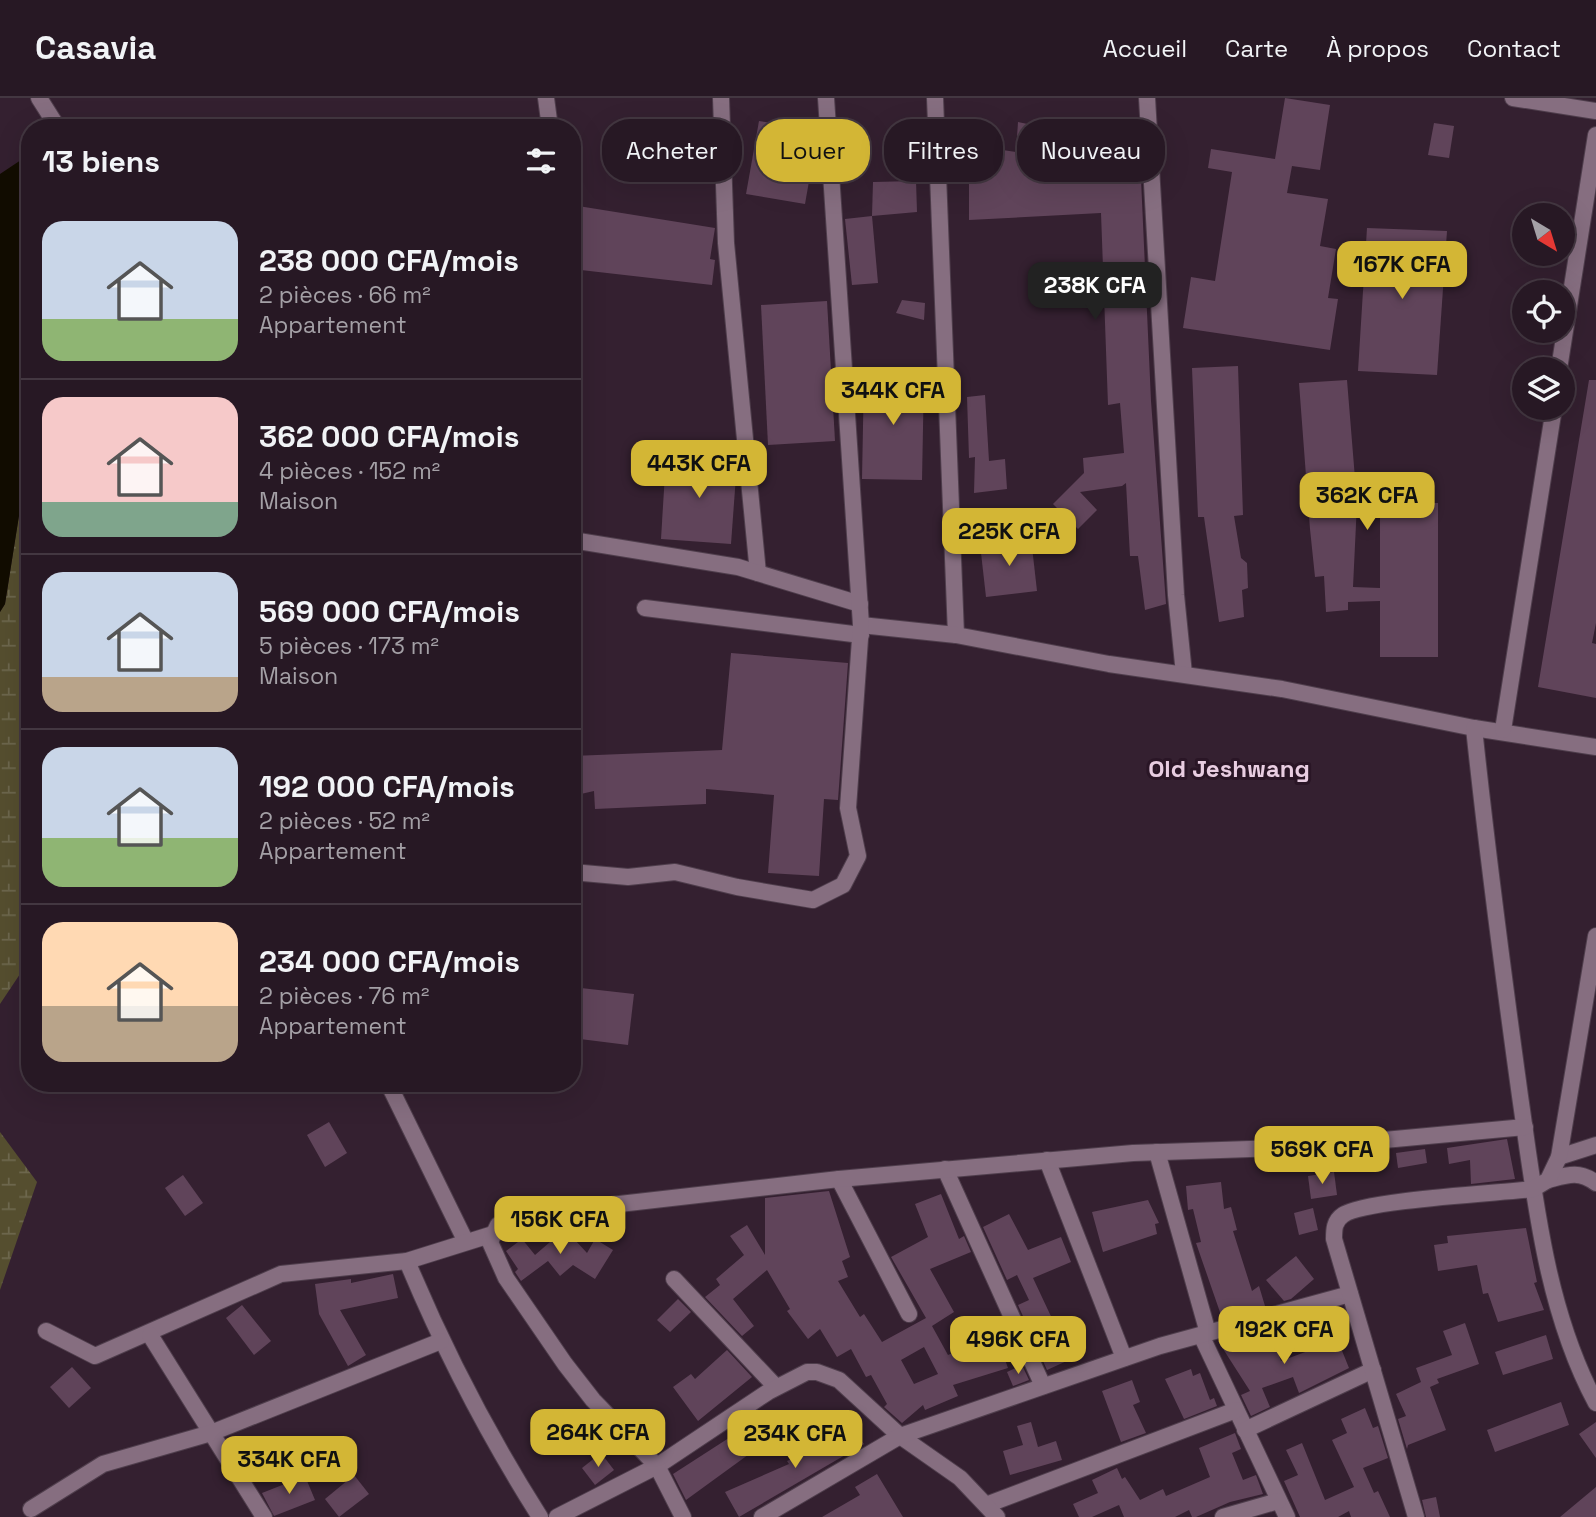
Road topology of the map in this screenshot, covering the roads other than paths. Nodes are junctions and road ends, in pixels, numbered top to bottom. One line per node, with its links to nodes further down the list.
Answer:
1 (39, 98): 9 (street)
2 (546, 98): 10 (street)
3 (721, 98): 15 (street)
4 (826, 98): 16 (street)
5 (935, 98): 19 (street)
6 (1147, 98): 20 (street)
7 (1513, 98): 8 (street)
8 (1596, 111)
9 (52, 119)
10 (549, 119)
11 (1596, 135): 12 (street)
12 (1561, 357)
13 (1552, 420): 22 (street)
14 (581, 542): 15 (street)
15 (758, 573): 16 (street)
16 (860, 604): 18 (street)
17 (645, 608): 18 (street)
18 (861, 630): 19 (street); 24 (street)
19 (956, 635): 20 (street)
20 (1184, 674): 21 (street)
21 (1474, 728): 22 (street); 27 (street)
22 (1503, 730): 23 (street)
23 (1596, 747)
24 (581, 873)
25 (1596, 936): 30 (street)
26 (392, 1092): 38 (street)
27 (1525, 1127): 29 (street); 36 (street)
28 (1596, 1145): 30 (street)
29 (1157, 1152): 31 (street); 44 (street)
30 (1559, 1157): 34 (street)
31 (1047, 1160): 32 (street); 47 (street)
32 (944, 1169): 33 (street); 50 (street)
33 (839, 1179): 37 (street); 42 (street)
34 (1548, 1180): 35 (street); 36 (street)
35 (1596, 1183)
36 (1533, 1189): 41 (street); 49 (street)
37 (491, 1235): 38 (street); 57 (street)
38 (466, 1242): 39 (street)
39 (407, 1261): 45 (street); 46 (street)
40 (674, 1279): 51 (street)
41 (1350, 1294): 44 (street); 48 (street)
42 (909, 1314)
43 (46, 1331): 45 (street)
44 (1204, 1334): 47 (street); 53 (street)
45 (150, 1335): 55 (street)
46 (441, 1342): 55 (street); 62 (street)
47 (1124, 1359): 50 (street)
48 (1373, 1370): 54 (street); 68 (street)
49 (1589, 1378): 52 (street)
50 (1044, 1386): 56 (street)
51 (776, 1388): 56 (street); 57 (street)
52 (1596, 1403)
53 (1236, 1410): 54 (street); 60 (street)
54 (1245, 1430): 58 (street)
55 (211, 1433): 59 (street); 61 (street)
56 (900, 1436): 60 (street); 65 (street)
57 (657, 1466): 63 (street); 64 (street)
58 (1278, 1501): 66 (street); 67 (street)
59 (31, 1509)
60 (992, 1511)
61 (264, 1517)
62 (540, 1517)
63 (557, 1517)
64 (683, 1517)
65 (762, 1517)
66 (1223, 1517)
67 (1287, 1517)
68 (1416, 1517)

